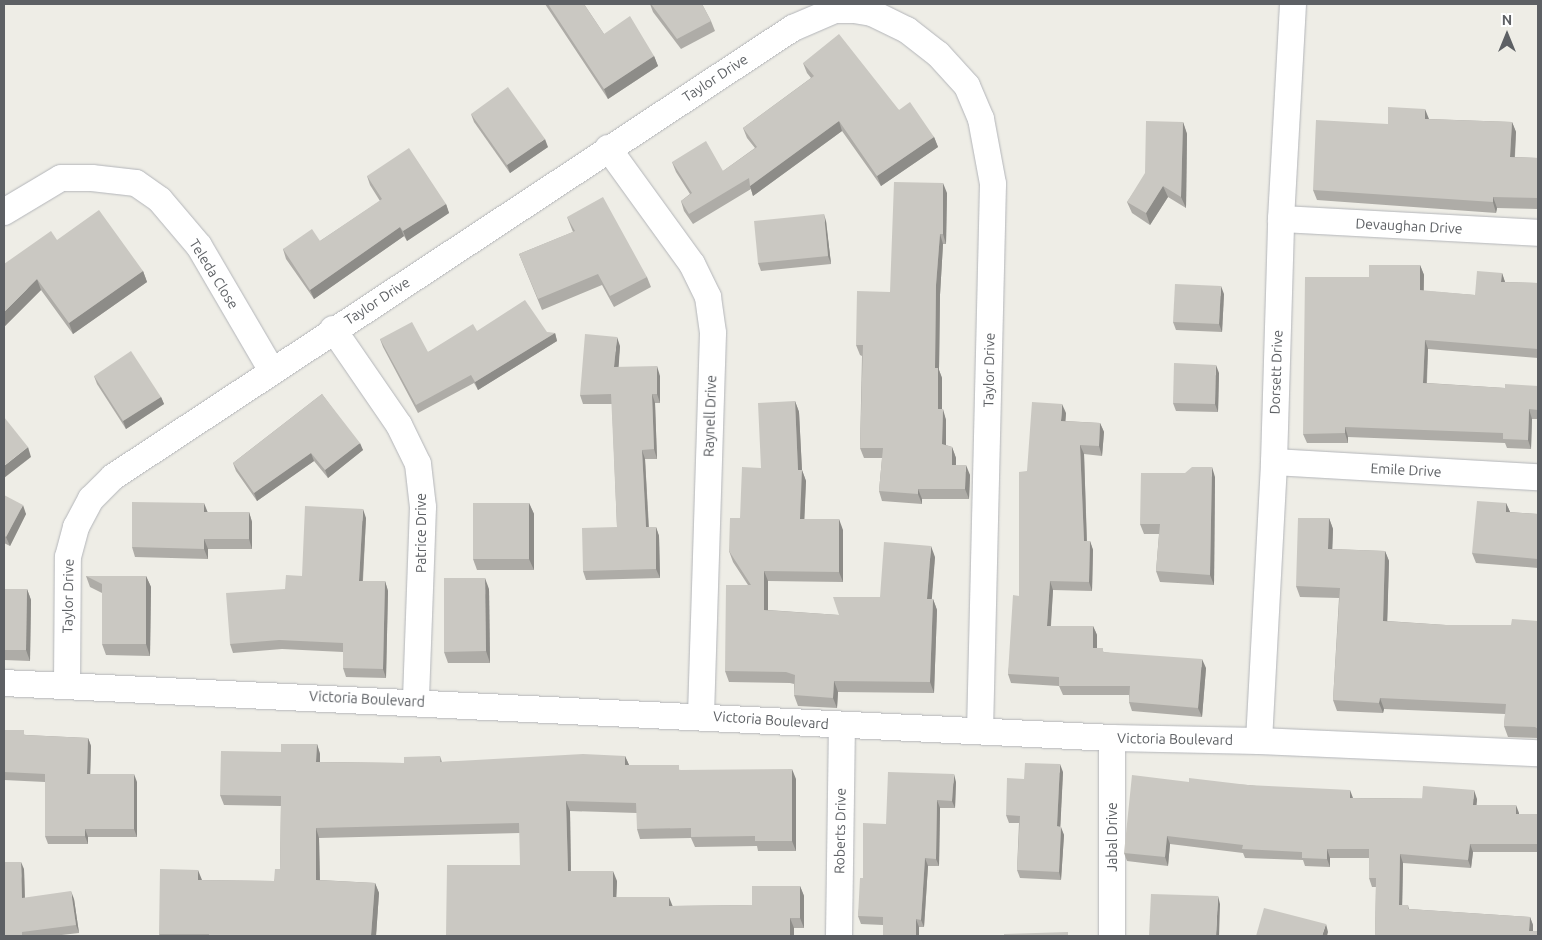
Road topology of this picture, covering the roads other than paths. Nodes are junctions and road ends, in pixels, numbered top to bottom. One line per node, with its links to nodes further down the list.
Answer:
1 (1293, 4): 5 (street, Dorsett Drive)
2 (835, 7): 3 (street, Taylor Drive); 16 (street, Taylor Drive)
3 (608, 148): 7 (street, Taylor Drive); 14 (street, Raynell Drive)
4 (4, 212): 8 (street, Teleda Close)
5 (1281, 219): 6 (street, Devaughan Drive); 9 (street, Dorsett Drive)
6 (1538, 233)
7 (334, 329): 8 (street, Taylor Drive); 13 (street, Patrice Drive)
8 (272, 371): 12 (street, Taylor Drive)
9 (1274, 462): 10 (street, Emile Drive); 18 (street, Dorsett Drive)
10 (1538, 477)
11 (4, 683): 12 (street, Victoria Boulevard)
12 (67, 686): 13 (street, Victoria Boulevard)
13 (416, 701): 14 (street, Victoria Boulevard)
14 (701, 715): 15 (street, Victoria Boulevard)
15 (842, 725): 16 (street, Victoria Boulevard); 20 (street, Roberts Drive)
16 (980, 730): 17 (street, Victoria Boulevard)
17 (1112, 738): 18 (street, Victoria Boulevard); 21 (street, Jabal Drive)
18 (1259, 740): 19 (street, Victoria Boulevard)
19 (1538, 753)
20 (839, 936)
21 (1112, 936)

